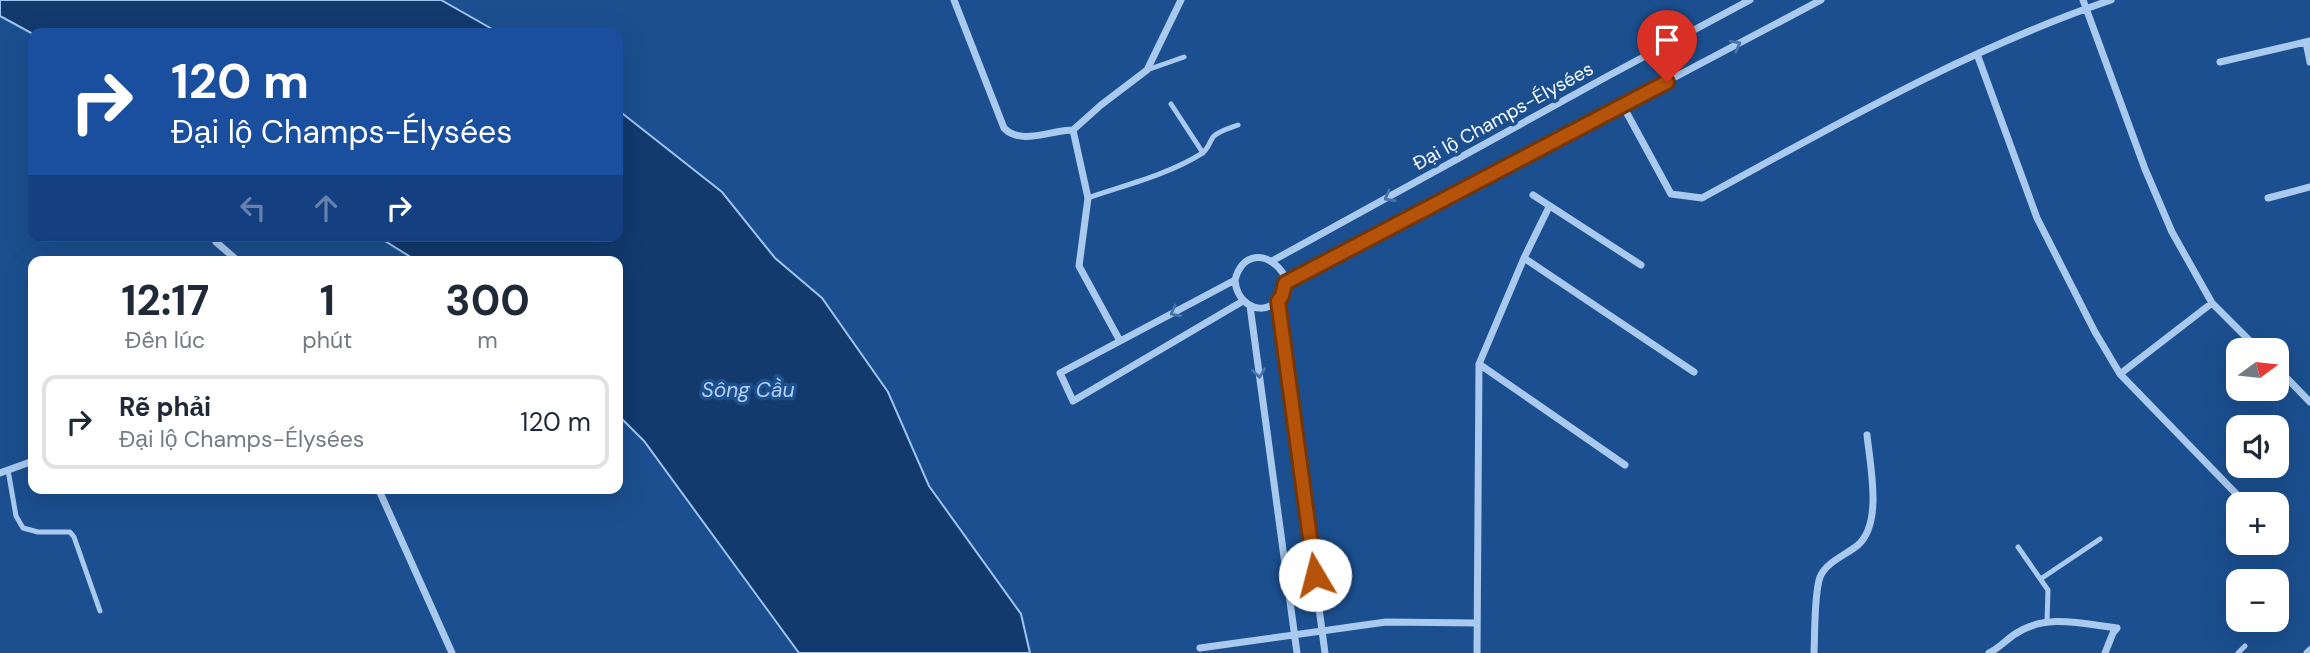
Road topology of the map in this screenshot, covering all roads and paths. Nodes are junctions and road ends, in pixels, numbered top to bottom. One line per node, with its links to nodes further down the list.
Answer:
1 (954, 0): 17 (street)
2 (1181, 0): 13 (street)
3 (1750, 0): 27 (street, Đại lộ Champs-Élysées, one-way to 27)
4 (1821, 0): 15 (street, one-way to 4)
5 (2082, 0): 7 (street)
6 (2111, 0): 7 (street)
7 (2086, 9): 9 (street); 32 (street)
8 (2308, 42): 11 (street); 12 (street)
9 (1977, 54): 15 (street); 38 (street)
10 (1184, 57): 13 (lane)
11 (2220, 62)
12 (2310, 62)
13 (1147, 70): 17 (street)
14 (1171, 104): 18 (lane)
15 (1622, 106): 30 (street)
16 (1238, 125): 18 (lane)
17 (1073, 130): 21 (street)
18 (1203, 153): 21 (lane)
19 (2310, 187): 22 (street)
20 (1533, 195): 23 (street)
21 (1088, 198): 35 (street)
22 (2268, 198)
23 (1549, 207): 26 (street); 28 (street)
24 (216, 242): 25 (street)
25 (232, 256)
26 (1524, 258): 36 (street); 37 (street)
27 (1272, 261): 29 (street, Đại lộ Champs-Élysées); 30 (street)
28 (1641, 265)
29 (1235, 280): 33 (street); 35 (street, Đại lộ Champs-Élysées, one-way to 35)
30 (1285, 283): 31 (street)
31 (1278, 301): 33 (street); 53 (street)
32 (2213, 303): 34 (street); 38 (street)
33 (1247, 304): 35 (street, Đại lộ Champs-Élysées); 54 (street, one-way to 54)
34 (2247, 338)
35 (1120, 341)
36 (1479, 364): 43 (street); 52 (street)
37 (1694, 372)
38 (2120, 374): 45 (street)
39 (2289, 380): 40 (street)
40 (2310, 402)
41 (1867, 435): 61 (street)
42 (28, 463): 44 (street)
43 (1625, 465)
44 (4, 471): 50 (lane)
45 (2234, 492)
46 (381, 494): 57 (street)
47 (2100, 539): 49 (lane)
48 (2018, 547): 49 (lane)
49 (2042, 578): 51 (lane)
50 (100, 611)
51 (2047, 622): 62 (street); 63 (street)
52 (1477, 624): 53 (street); 60 (street)
53 (1322, 630): 54 (street); 59 (street)
54 (1294, 633): 56 (street); 58 (street)
55 (2245, 646): 64 (lane)
56 (1200, 648)
57 (452, 653)
58 (1297, 653)
59 (1325, 653)
60 (1477, 653)
61 (1814, 653)
62 (1989, 653)
63 (2105, 653)
64 (2238, 653)

